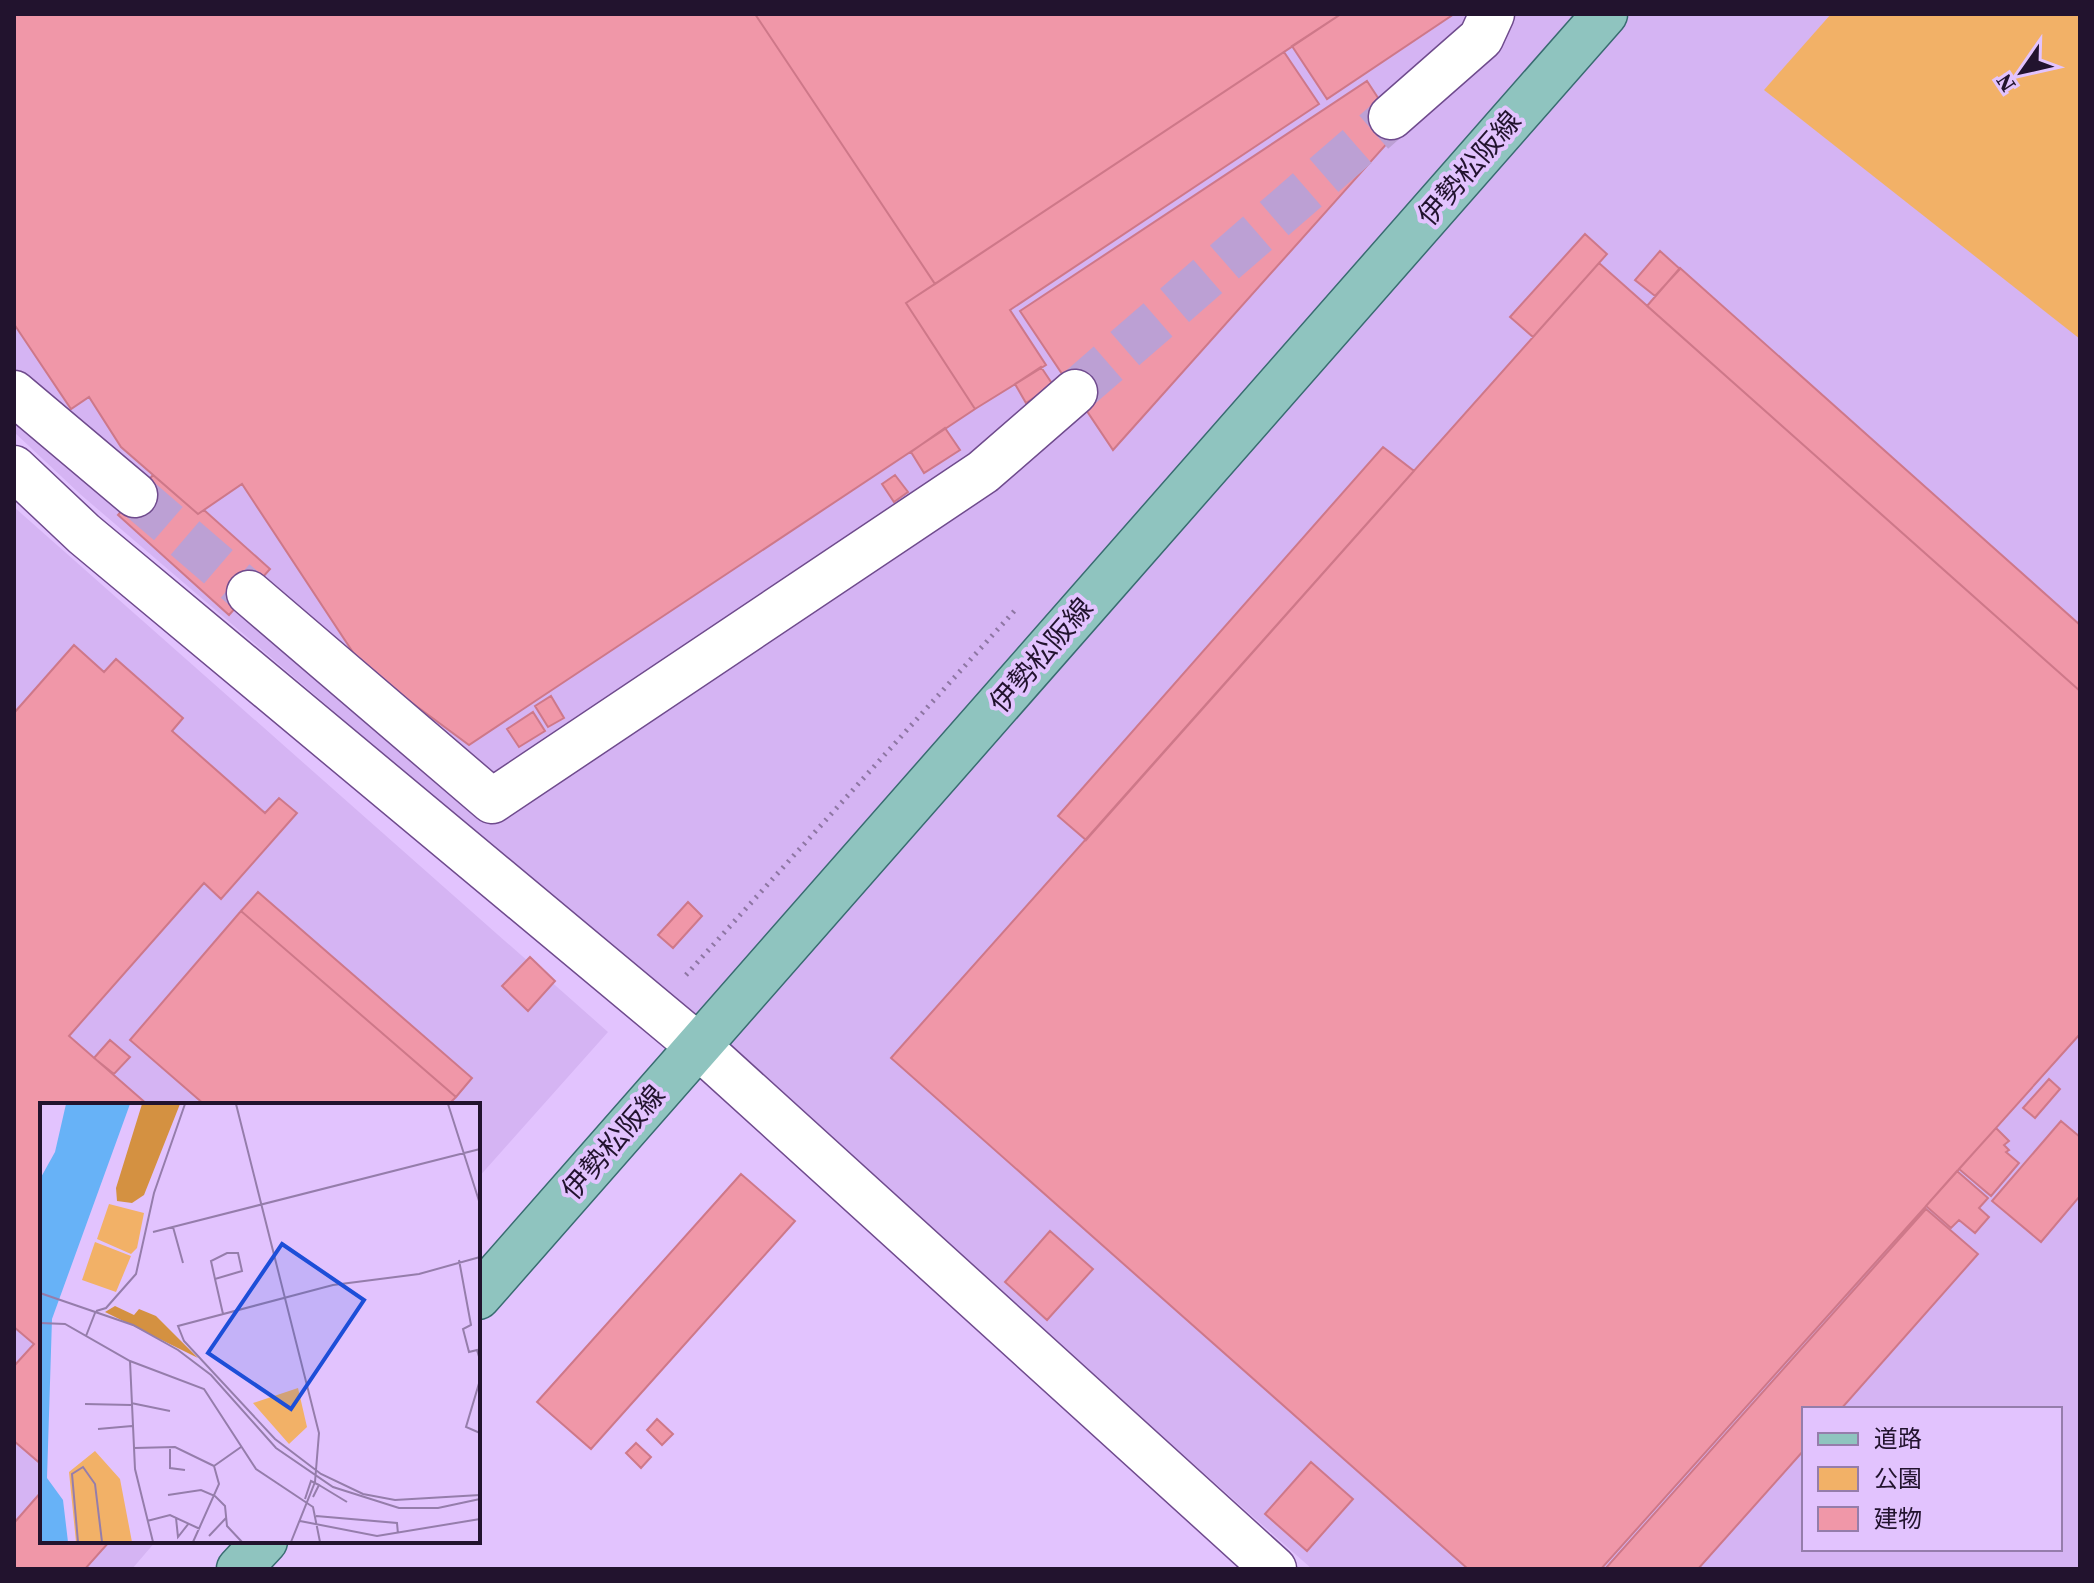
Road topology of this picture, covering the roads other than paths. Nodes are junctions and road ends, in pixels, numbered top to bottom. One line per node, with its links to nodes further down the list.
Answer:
1 (1492, 14): 3 (street)
2 (1605, 14): 9 (main road, 伊勢松阪線)
3 (1391, 117)
4 (1075, 392): 8 (street)
5 (14, 393): 7 (street)
6 (14, 468): 9 (street)
7 (135, 495)
8 (249, 593)
9 (697, 1045): 10 (main road, 伊勢松阪線); 13 (street)
10 (480, 1295)
11 (263, 1543): 12 (main road)
12 (239, 1569)
13 (1274, 1569)

